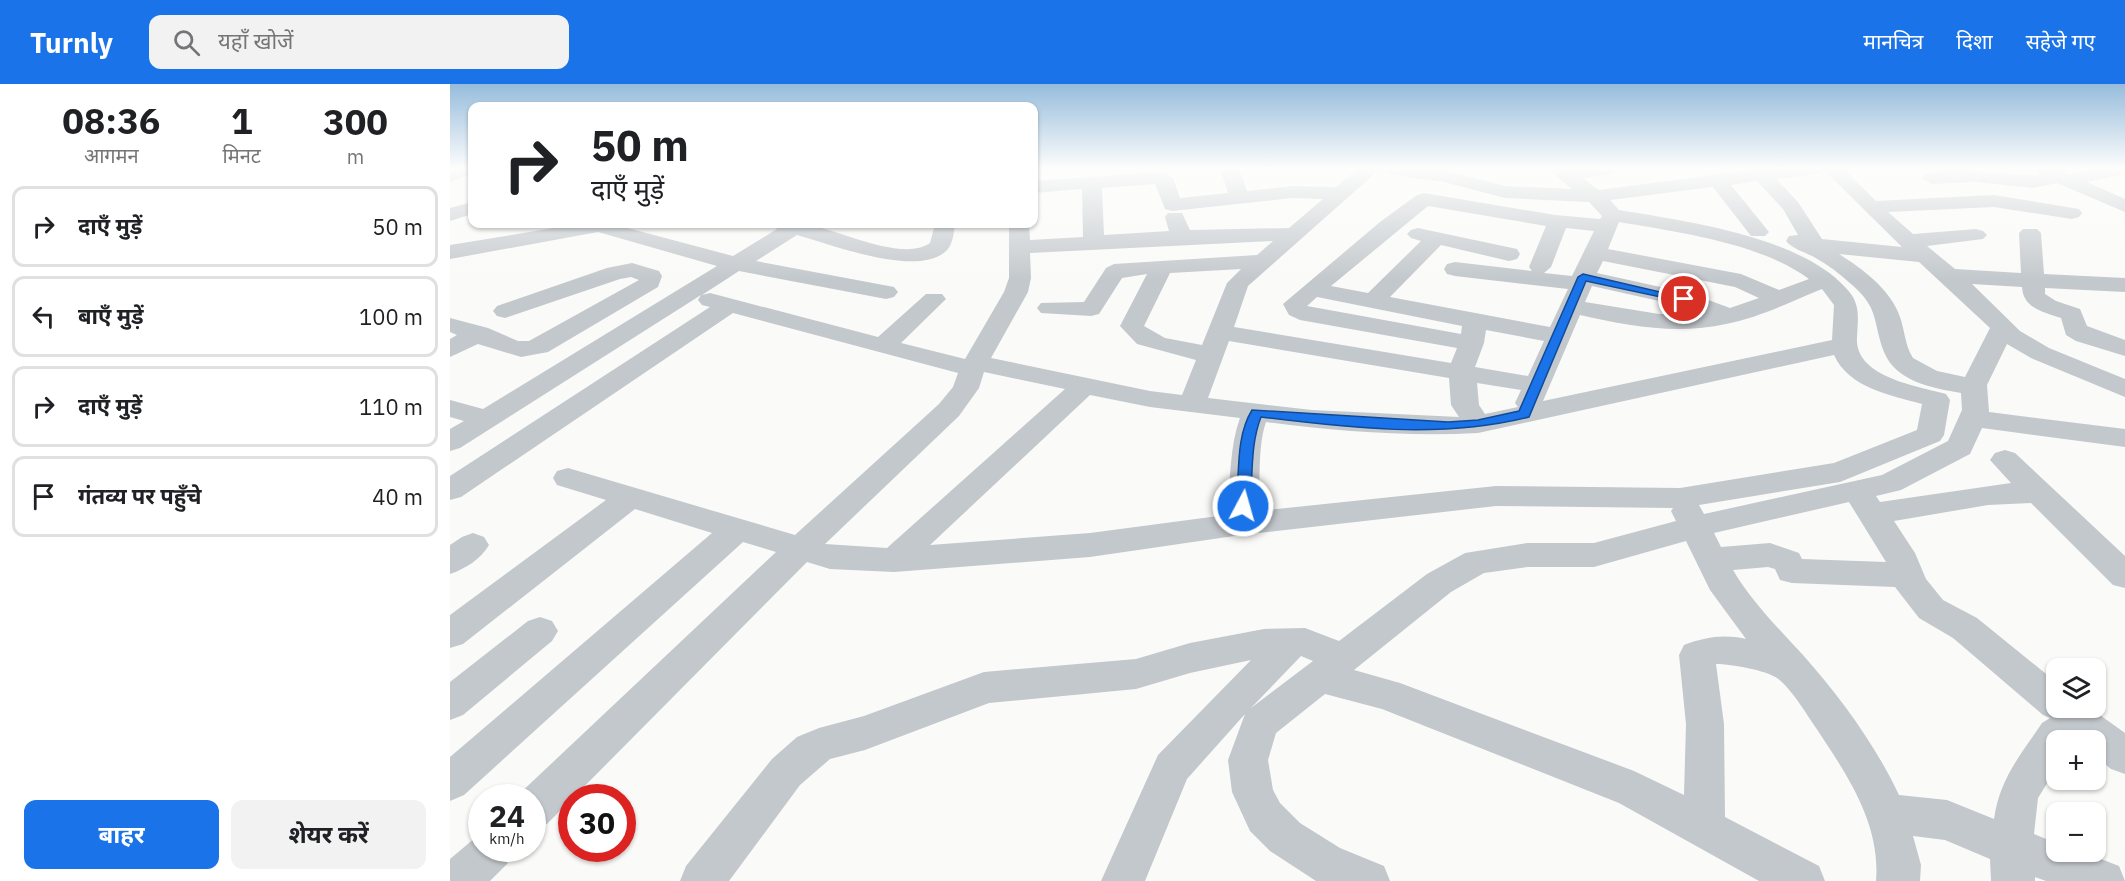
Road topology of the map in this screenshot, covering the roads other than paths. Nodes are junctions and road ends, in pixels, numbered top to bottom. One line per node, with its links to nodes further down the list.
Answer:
1 (1093, 205): 35 (street)
2 (1172, 205): 33 (street)
3 (1327, 205): 30 (street)
4 (1416, 205): 22 (street)
5 (1460, 205): 20 (street)
6 (1593, 205): 14 (street)
7 (1651, 205): 14 (street)
8 (1651, 205): 14 (street)
9 (1685, 205): 28 (street)
10 (1737, 205): 28 (street)
11 (1790, 205): 37 (street)
12 (1897, 205): 15 (street)
13 (2024, 205): 16 (street)
14 (1605, 207): 21 (street); 41 (street); 53 (street)
15 (1871, 207): 39 (street)
16 (2044, 208): 18 (street)
17 (468, 209): 19 (street)
18 (2072, 213)
19 (450, 215)
20 (1522, 216): 21 (street); 42 (street)
21 (1558, 222): 46 (street)
22 (1387, 226): 34 (street); 55 (street)
23 (568, 228): 36 (street)
24 (614, 228): 38 (street)
25 (785, 228): 44 (street)
26 (800, 228): 27 (street)
27 (944, 228)
28 (1758, 232): 37 (street)
29 (2030, 233): 52 (street)
30 (1295, 234): 33 (street); 43 (street)
31 (1019, 235): 35 (street); 80 (street)
32 (1976, 235): 39 (street)
33 (1181, 237): 35 (street)
34 (1436, 238): 42 (street); 61 (street)
35 (1094, 242)
36 (483, 245): 40 (street); 49 (street)
37 (1812, 245): 39 (street); 85 (street)
38 (678, 248): 44 (street); 48 (street)
39 (1919, 249): 51 (street)
40 (450, 252)
41 (1594, 253): 56 (street); 59 (street)
42 (1509, 254): 50 (street)
43 (1263, 261): 45 (street); 72 (street)
44 (736, 264): 57 (street); 58 (street)
45 (1162, 267): 64 (street); 72 (street)
46 (1540, 267)
47 (1455, 269): 50 (street)
48 (632, 270): 65 (street); 73 (street)
49 (450, 274)
50 (1502, 276): 56 (street)
51 (1950, 276): 52 (street); 69 (street)
52 (2031, 280): 54 (street); 76 (street)
53 (1824, 281): 59 (street); 74 (street)
54 (2125, 285)
55 (1313, 289): 61 (street); 70 (street)
56 (1578, 289): 66 (street); 66 (street); 71 (street)
57 (886, 292)
58 (687, 294): 63 (street); 78 (street)
59 (1777, 298): 66 (street)
60 (934, 299): 75 (street)
61 (1373, 301): 70 (street)
62 (450, 302): 68 (street)
63 (730, 306): 75 (street); 79 (street)
64 (1049, 308)
65 (505, 311)
66 (1729, 316)
67 (450, 325): 68 (street)
68 (479, 327): 73 (street); 77 (street)
69 (2002, 328): 84 (street); 85 (street)
70 (1474, 332): 71 (street); 81 (street)
71 (1558, 336): 83 (street)
72 (1216, 343): 81 (street); 86 (street)
73 (546, 344): 78 (street)
74 (1844, 345): 89 (street); 98 (street)
75 (883, 346): 80 (street)
76 (2125, 348)
77 (450, 349)
78 (592, 353): 79 (street); 90 (street)
79 (638, 366): 94 (street)
80 (974, 366): 82 (street); 104 (street)
81 (1460, 371): 83 (street); 91 (street)
82 (1084, 385): 86 (street); 105 (street)
83 (1537, 386): 89 (street)
84 (2125, 389)
85 (1974, 401): 92 (street); 98 (street)
86 (1192, 404): 88 (street)
87 (450, 408): 90 (street)
88 (1256, 412): 91 (street); 101 (street)
89 (1524, 414): 91 (street)
90 (486, 419): 93 (street)
91 (1478, 424)
92 (2125, 438)
93 (450, 443): 94 (street)
94 (499, 458): 97 (street)
95 (2006, 460): 99 (street)
96 (568, 478): 100 (street)
97 (450, 490)
98 (1858, 491): 99 (street); 102 (street); 106 (street)
99 (2039, 492): 107 (street)
100 (632, 496): 103 (street); 109 (street)
101 (1241, 524): 102 (street); 105 (street)
102 (1697, 528): 106 (street); 110 (street); 111 (street)
103 (736, 530): 104 (street); 117 (street)
104 (801, 548): 105 (street); 118 (street)
105 (894, 561)
106 (1907, 574): 112 (street)
107 (2125, 576)
108 (540, 631): 113 (street)
109 (450, 634)
110 (1316, 654): 120 (street); 122 (street); 123 (street); 124 (street)
111 (1790, 666): 119 (street); 120 (street)
112 (2046, 695)
113 (450, 704)
114 (2063, 718): 121 (street)
115 (2074, 718): 116 (street)
116 (2125, 756)
117 (450, 782)
118 (546, 796)
119 (1886, 813): 121 (street); 127 (street)
120 (1704, 827): 126 (street)
121 (2012, 864): 128 (street)
122 (1322, 872): 125 (street)
123 (702, 881)
124 (1123, 881)
125 (1368, 881)
126 (1803, 881)
127 (1898, 881)
128 (2103, 881)

